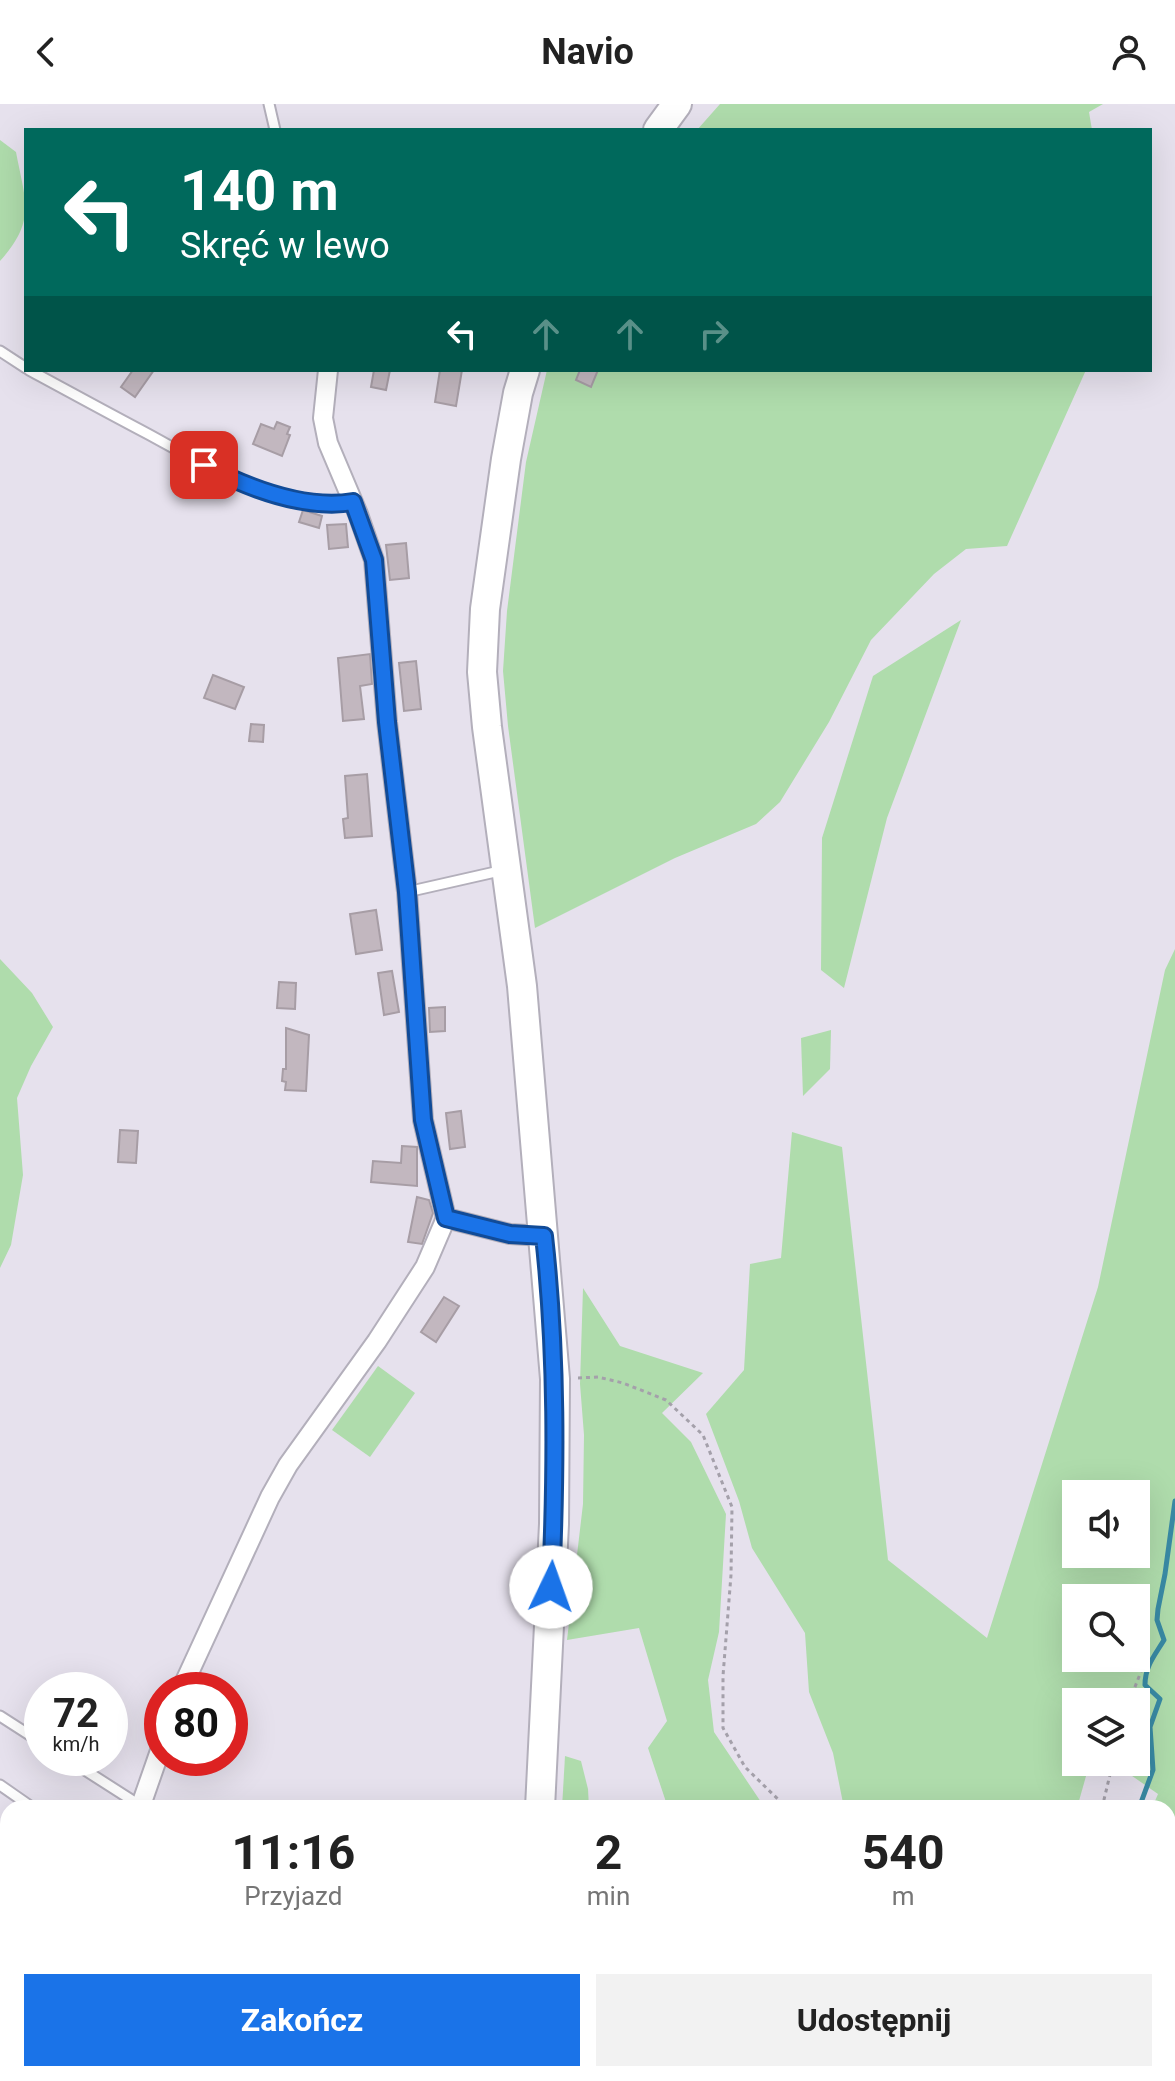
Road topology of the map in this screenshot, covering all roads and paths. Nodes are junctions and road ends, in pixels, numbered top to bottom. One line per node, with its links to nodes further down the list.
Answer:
1 (269, 104): 3 (lane)
2 (677, 104): 4 (highway)
3 (275, 128)
4 (659, 128)
5 (0, 351): 6 (lane)
6 (24, 366)
7 (34, 372): 10 (lane)
8 (328, 372): 10 (street)
9 (524, 372): 11 (highway)
10 (353, 502): 12 (street)
11 (507, 869): 12 (lane); 14 (highway)
12 (407, 892): 13 (street)
13 (446, 1218): 14 (street); 16 (street)
14 (544, 1236): 15 (highway)
15 (555, 1379): 26 (highway); 27 (path)
16 (189, 1672)
17 (0, 1716): 18 (lane)
18 (24, 1731)
19 (93, 1776): 24 (lane)
20 (151, 1776): 25 (street)
21 (1110, 1776): 28 (path)
22 (0, 1785): 23 (lane)
23 (22, 1800)
24 (129, 1800)
25 (142, 1800)
26 (540, 1800)
27 (779, 1800)
28 (1104, 1800)

